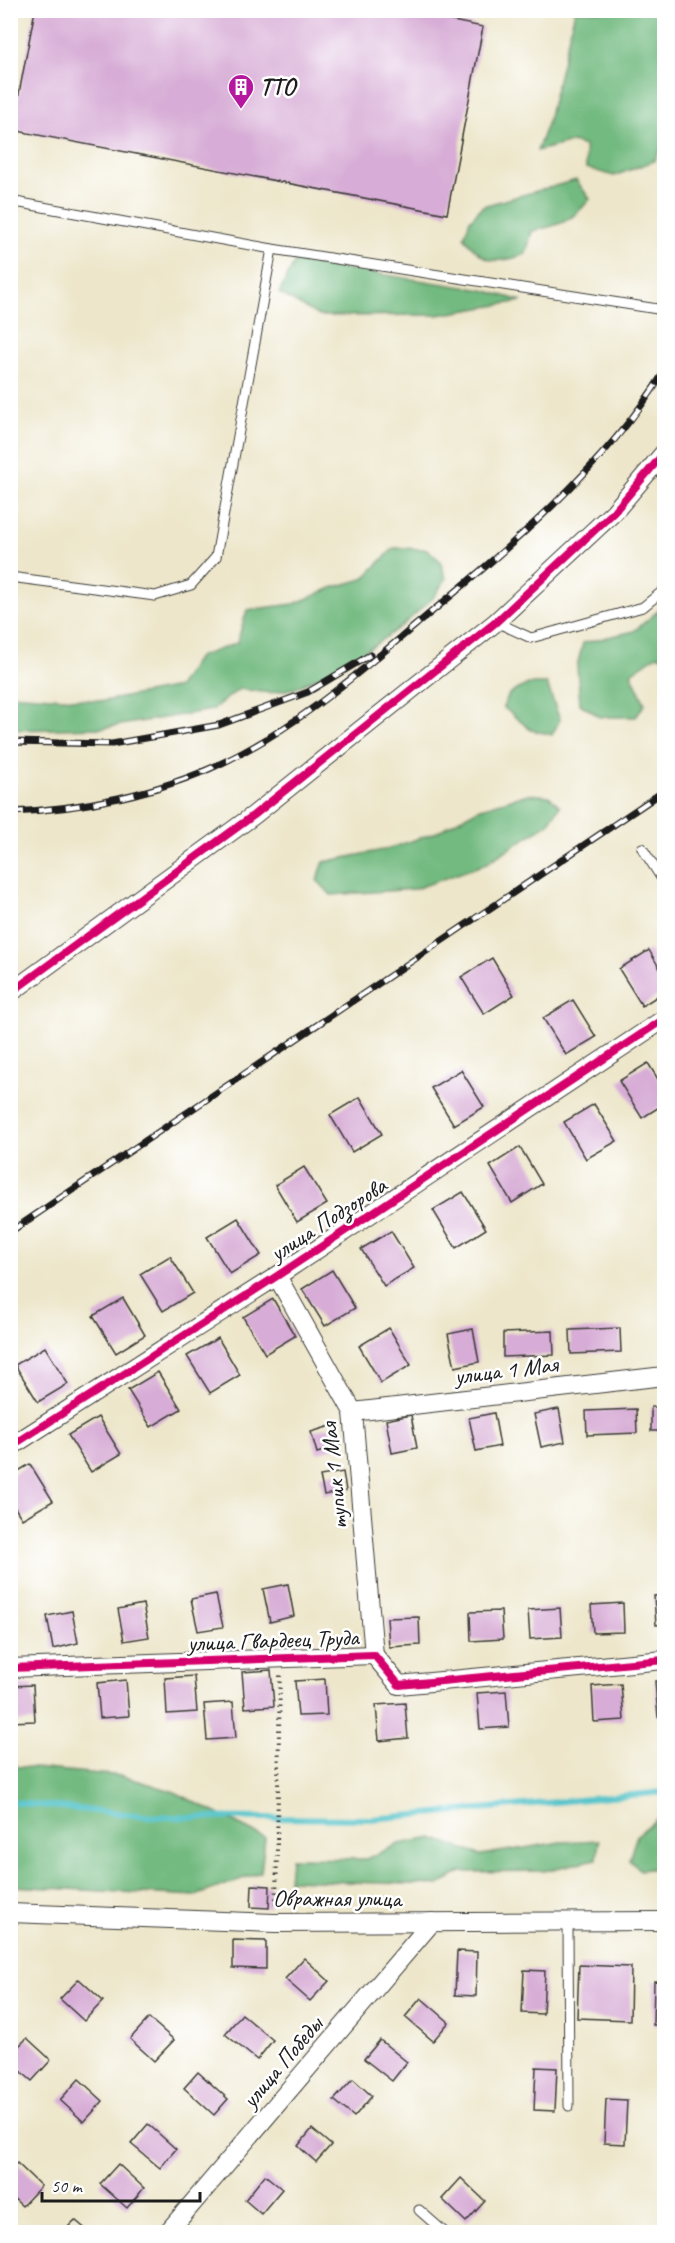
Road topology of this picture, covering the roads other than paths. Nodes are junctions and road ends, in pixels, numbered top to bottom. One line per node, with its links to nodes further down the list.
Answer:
1 (10, 201): 2 (lane)
2 (272, 249): 3 (lane); 5 (lane)
3 (664, 310)
4 (664, 453): 7 (street)
5 (10, 577)
6 (664, 590): 7 (lane)
7 (496, 622): 10 (street)
8 (642, 848): 9 (lane)
9 (664, 882)
10 (10, 993)
11 (664, 1019): 12 (street, улица Подзорова)
12 (277, 1276): 14 (street, тупик 1 Мая); 15 (street, улица Подзорова)
13 (664, 1376): 14 (street, улица 1 Мая)
14 (353, 1412): 16 (street, тупик 1 Мая)
15 (10, 1447)
16 (374, 1655): 17 (street, улица Гвардеец Труда); 18 (street, улица Гвардеец Труда)
17 (664, 1660)
18 (10, 1668)
19 (10, 1913): 22 (street, Овражная улица)
20 (568, 1920): 21 (street, Овражная улица); 22 (street, Овражная улица); 23 (lane)
21 (664, 1921)
22 (432, 1922): 25 (street, улица Победы)
23 (569, 2106)
24 (419, 2210): 26 (lane)
25 (168, 2232)
26 (444, 2232)

